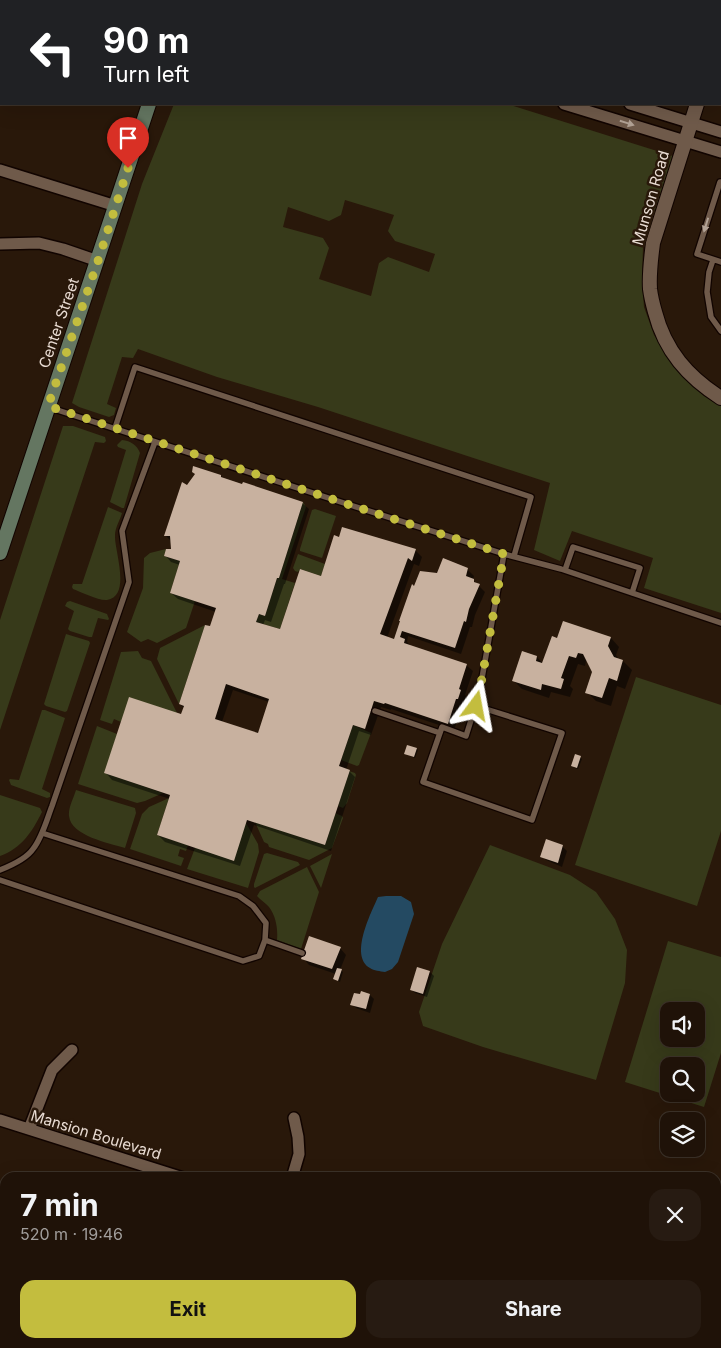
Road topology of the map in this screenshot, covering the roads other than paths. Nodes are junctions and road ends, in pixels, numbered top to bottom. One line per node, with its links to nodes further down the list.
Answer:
1 (149, 105): 12 (main road, Center Street)
2 (572, 105): 5 (street)
3 (633, 105): 6 (street)
4 (697, 105): 6 (street, Munson Road)
5 (596, 108): 8 (street, one-way to 8)
6 (690, 123): 7 (street); 8 (street, Munson Road)
7 (721, 132)
8 (685, 141): 9 (street); 18 (street, Munson Road)
9 (721, 152)
10 (0, 170): 12 (street)
11 (721, 182): 14 (lane, one-way to 14)
12 (116, 206): 15 (main road, Center Street)
13 (0, 244): 15 (street)
14 (713, 260): 16 (lane); 17 (lane)
15 (98, 261): 19 (main road, Center Street)
16 (721, 262)
17 (721, 331)
18 (721, 398)
19 (48, 406): 20 (lane); 22 (main road, Center Street)
20 (115, 428): 21 (lane); 24 (lane)
21 (155, 442): 23 (lane); 31 (lane)
22 (0, 553)
23 (504, 554): 24 (lane); 28 (lane)
24 (514, 556): 25 (lane)
25 (565, 570): 26 (lane); 26 (lane)
26 (632, 593): 27 (lane)
27 (721, 623)
28 (476, 706): 30 (lane); 30 (lane)
29 (375, 712): 30 (lane)
30 (440, 733)
31 (42, 832): 32 (lane); 34 (lane)
32 (0, 870)
33 (0, 880): 34 (lane)
34 (264, 940): 35 (lane)
35 (302, 953)
36 (72, 1050): 39 (street)
37 (294, 1118): 41 (street)
38 (0, 1120): 39 (street, Mansion Boulevard)
39 (29, 1129): 40 (street, Mansion Boulevard)
40 (164, 1172)
41 (294, 1172)

